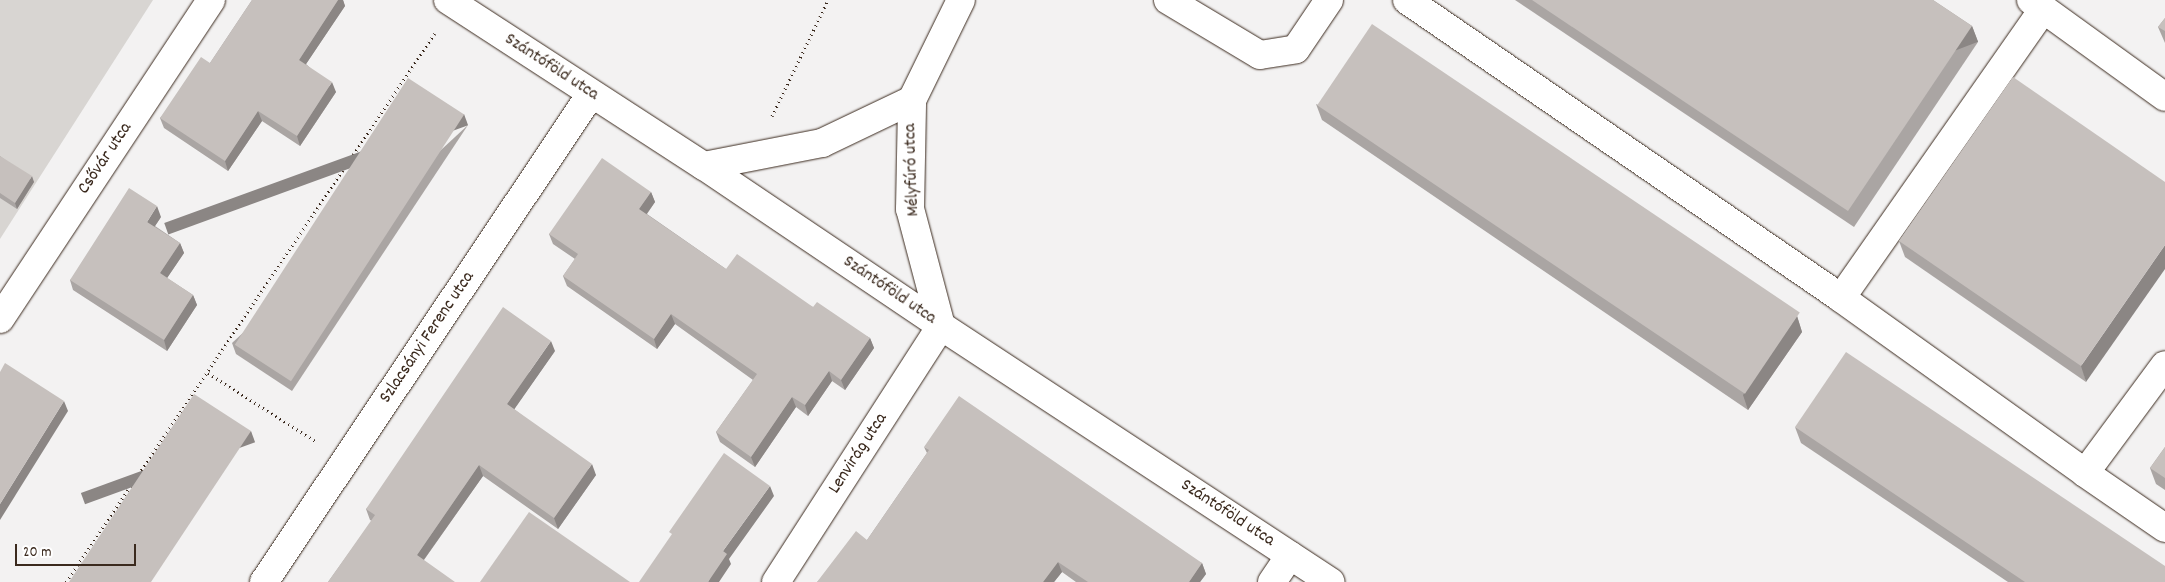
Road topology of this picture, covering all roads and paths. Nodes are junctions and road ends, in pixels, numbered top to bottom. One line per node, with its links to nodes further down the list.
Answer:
1 (211, 0): 16 (street, Csővár utca)
2 (448, 0): 10 (street, Szántóföld utca)
3 (828, 0): 13 (path)
4 (960, 0): 12 (street, Mélyfúró utca)
5 (1168, 0): 6 (street)
6 (1329, 0)
7 (1408, 0): 15 (street)
8 (2037, 4): 11 (street); 15 (street)
9 (431, 41): 19 (path)
10 (591, 94): 14 (street, Szántóföld utca); 25 (street, Szlacsányi Ferenc utca)
11 (2165, 97)
12 (912, 100): 13 (street, Mélyfúró utca); 17 (street, Mélyfúró utca)
13 (752, 157): 14 (street, Mélyfúró utca)
14 (704, 166): 17 (street, Szántóföld utca)
15 (1840, 298): 21 (street)
16 (0, 319)
17 (942, 326): 23 (street, Szántóföld utca); 26 (street, Lenvirág utca)
18 (2165, 365): 21 (street)
19 (208, 373): 20 (path); 24 (path)
20 (312, 439)
21 (2085, 473): 22 (street)
22 (2165, 528)
23 (1290, 555): 27 (street); 28 (street, Szántóföld utca)
24 (66, 582)
25 (264, 582)
26 (776, 582)
27 (1272, 582)
28 (1330, 582)

